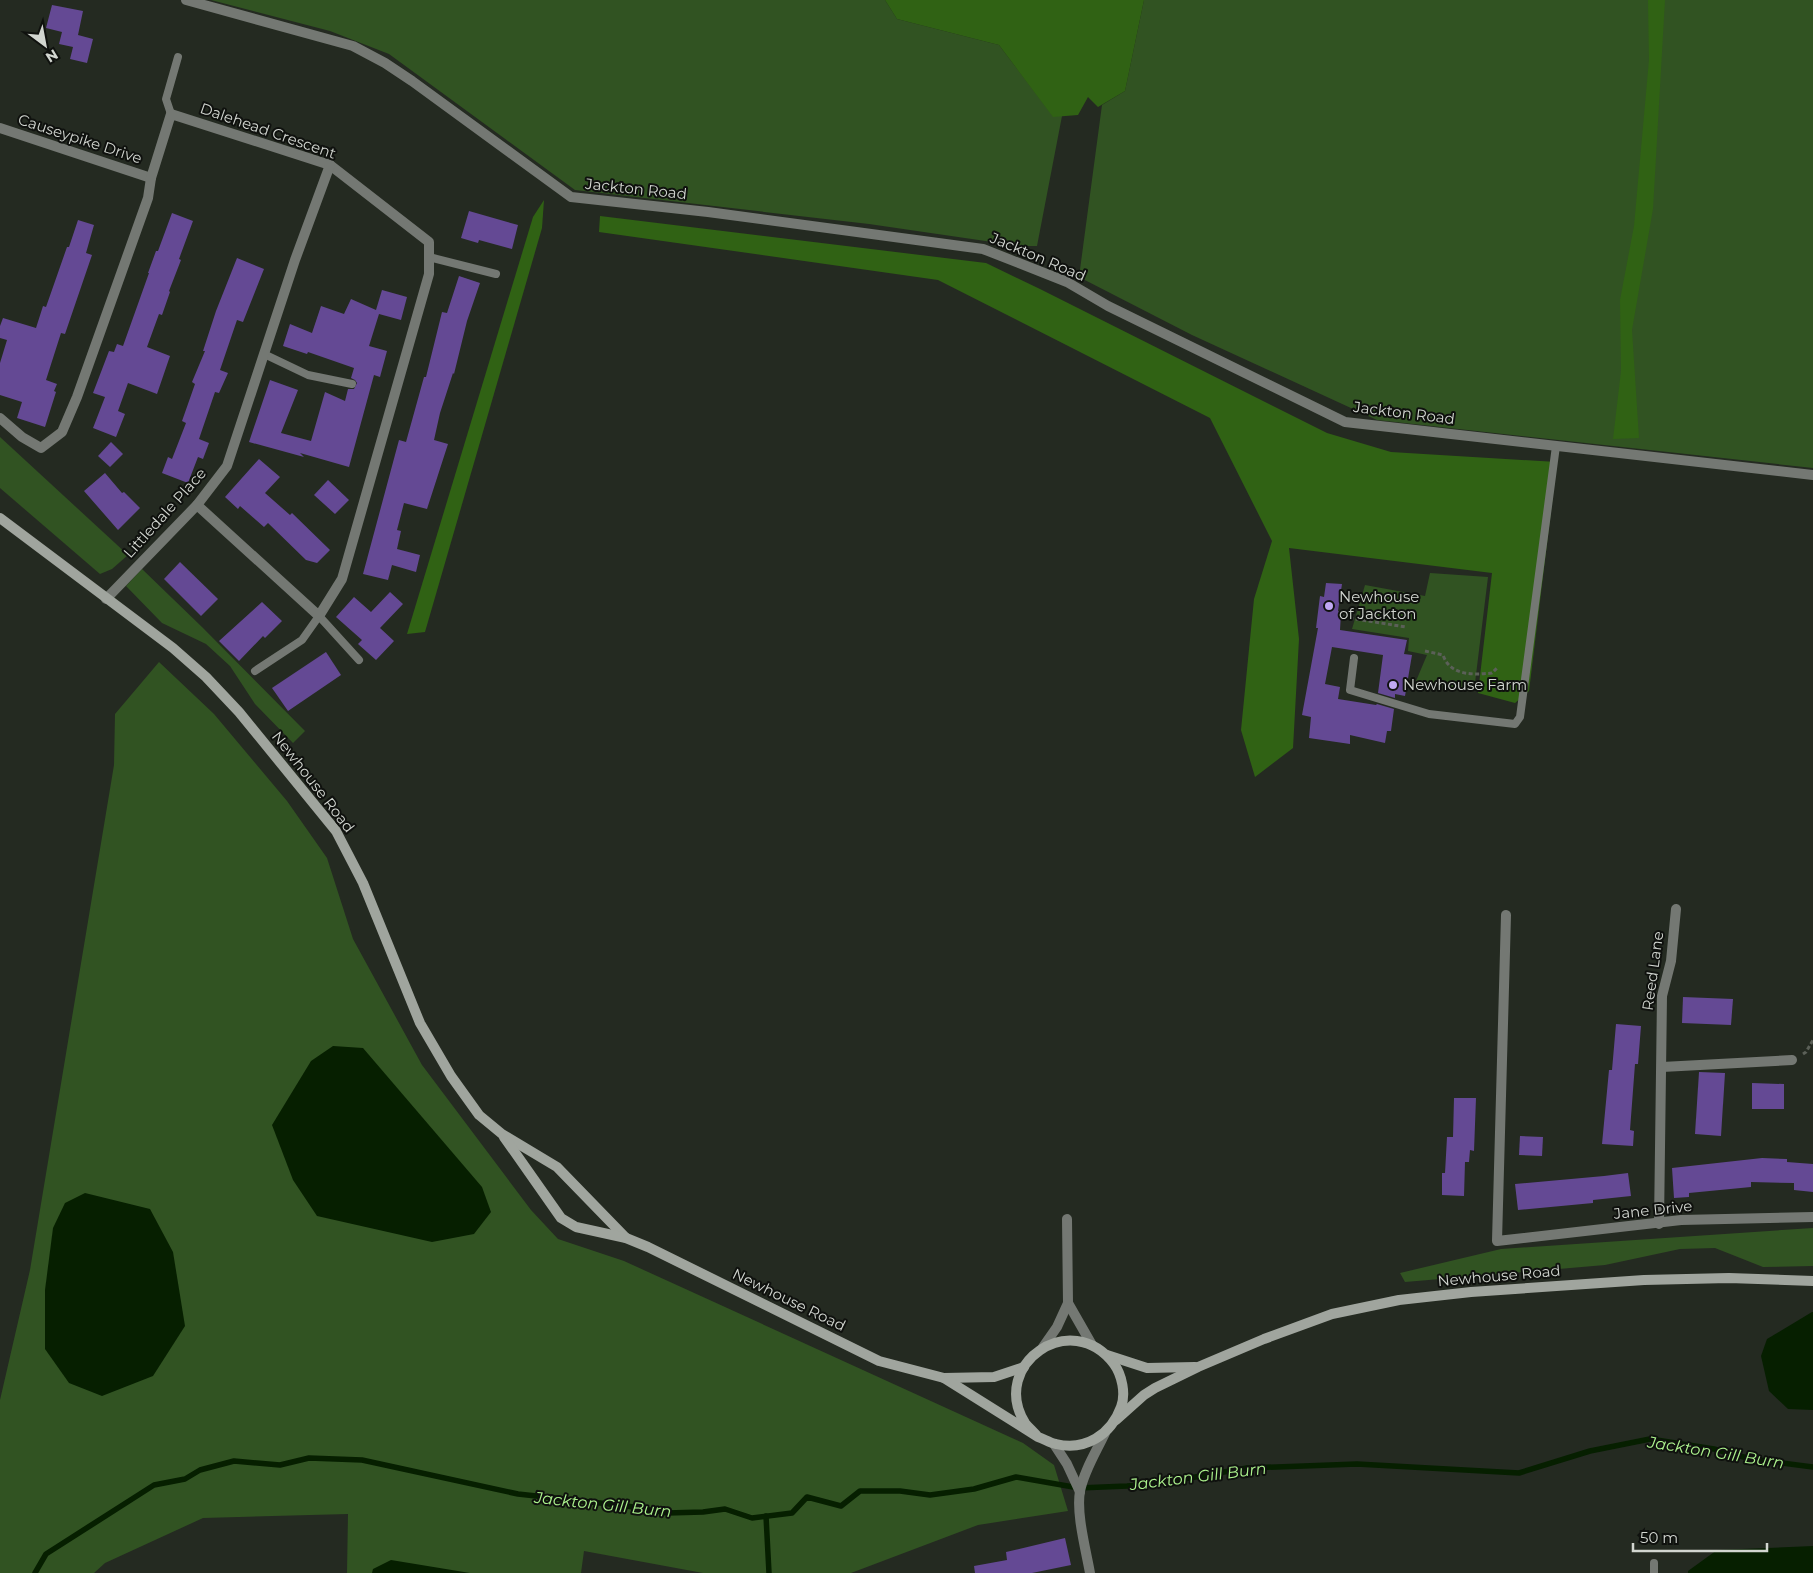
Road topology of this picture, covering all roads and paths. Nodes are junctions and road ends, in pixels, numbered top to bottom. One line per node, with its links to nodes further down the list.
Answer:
1 (186, 0): 12 (street, Jackton Road)
2 (178, 58): 3 (lane)
3 (171, 114): 5 (street, Dalehead Crescent); 6 (street)
4 (0, 128): 6 (street, Causeypike Drive)
5 (330, 165): 7 (street, Dalehead Crescent); 9 (street, Littledale Place)
6 (151, 178): 11 (street)
7 (429, 257): 8 (lane); 17 (street, Dalehead Crescent)
8 (496, 274)
9 (264, 354): 10 (lane); 14 (street, Littledale Place)
10 (352, 384)
11 (0, 418)
12 (1556, 446): 13 (street, Jackton Road); 21 (lane)
13 (1813, 475)
14 (197, 505): 16 (street, Littledale Place); 17 (street)
15 (2, 520): 16 (street, Newhouse Road)
16 (106, 599): 29 (street, Newhouse Road)
17 (319, 616): 22 (lane); 24 (lane)
18 (1343, 617): 19 (path)
19 (1406, 627)
20 (1424, 651): 23 (path)
21 (1354, 658)
22 (359, 660)
23 (1498, 667)
24 (255, 671)
25 (1676, 910): 28 (street, Reed Lane)
26 (1506, 915): 32 (street, Jane Drive)
27 (1792, 1060): 28 (street)
28 (1662, 1067): 32 (street, Reed Lane)
29 (502, 1134): 33 (street, Newhouse Road); 33 (street, Newhouse Road)
30 (1813, 1217): 32 (street, Jane Drive)
31 (1067, 1219): 35 (street)
32 (1659, 1224)
33 (626, 1238): 41 (street, Newhouse Road)
34 (1813, 1281): 40 (street, Newhouse Road)
35 (1068, 1303): 36 (street); 37 (street)
36 (1092, 1345): 37 (street); 38 (street)
37 (1042, 1347): 39 (street)
38 (1107, 1354): 40 (street, Newhouse Road); 42 (street)
39 (1024, 1367): 41 (street, Newhouse Road); 44 (street)
40 (1198, 1367): 42 (street, Newhouse Road)
41 (944, 1378): 44 (street, Newhouse Road)
42 (1116, 1420): 43 (street)
43 (1105, 1433): 45 (street); 46 (street)
44 (1038, 1437): 45 (street)
45 (1054, 1444): 46 (street)
46 (1080, 1492): 48 (street)
47 (1654, 1563): 49 (lane)
48 (1090, 1573)
49 (1654, 1573)

